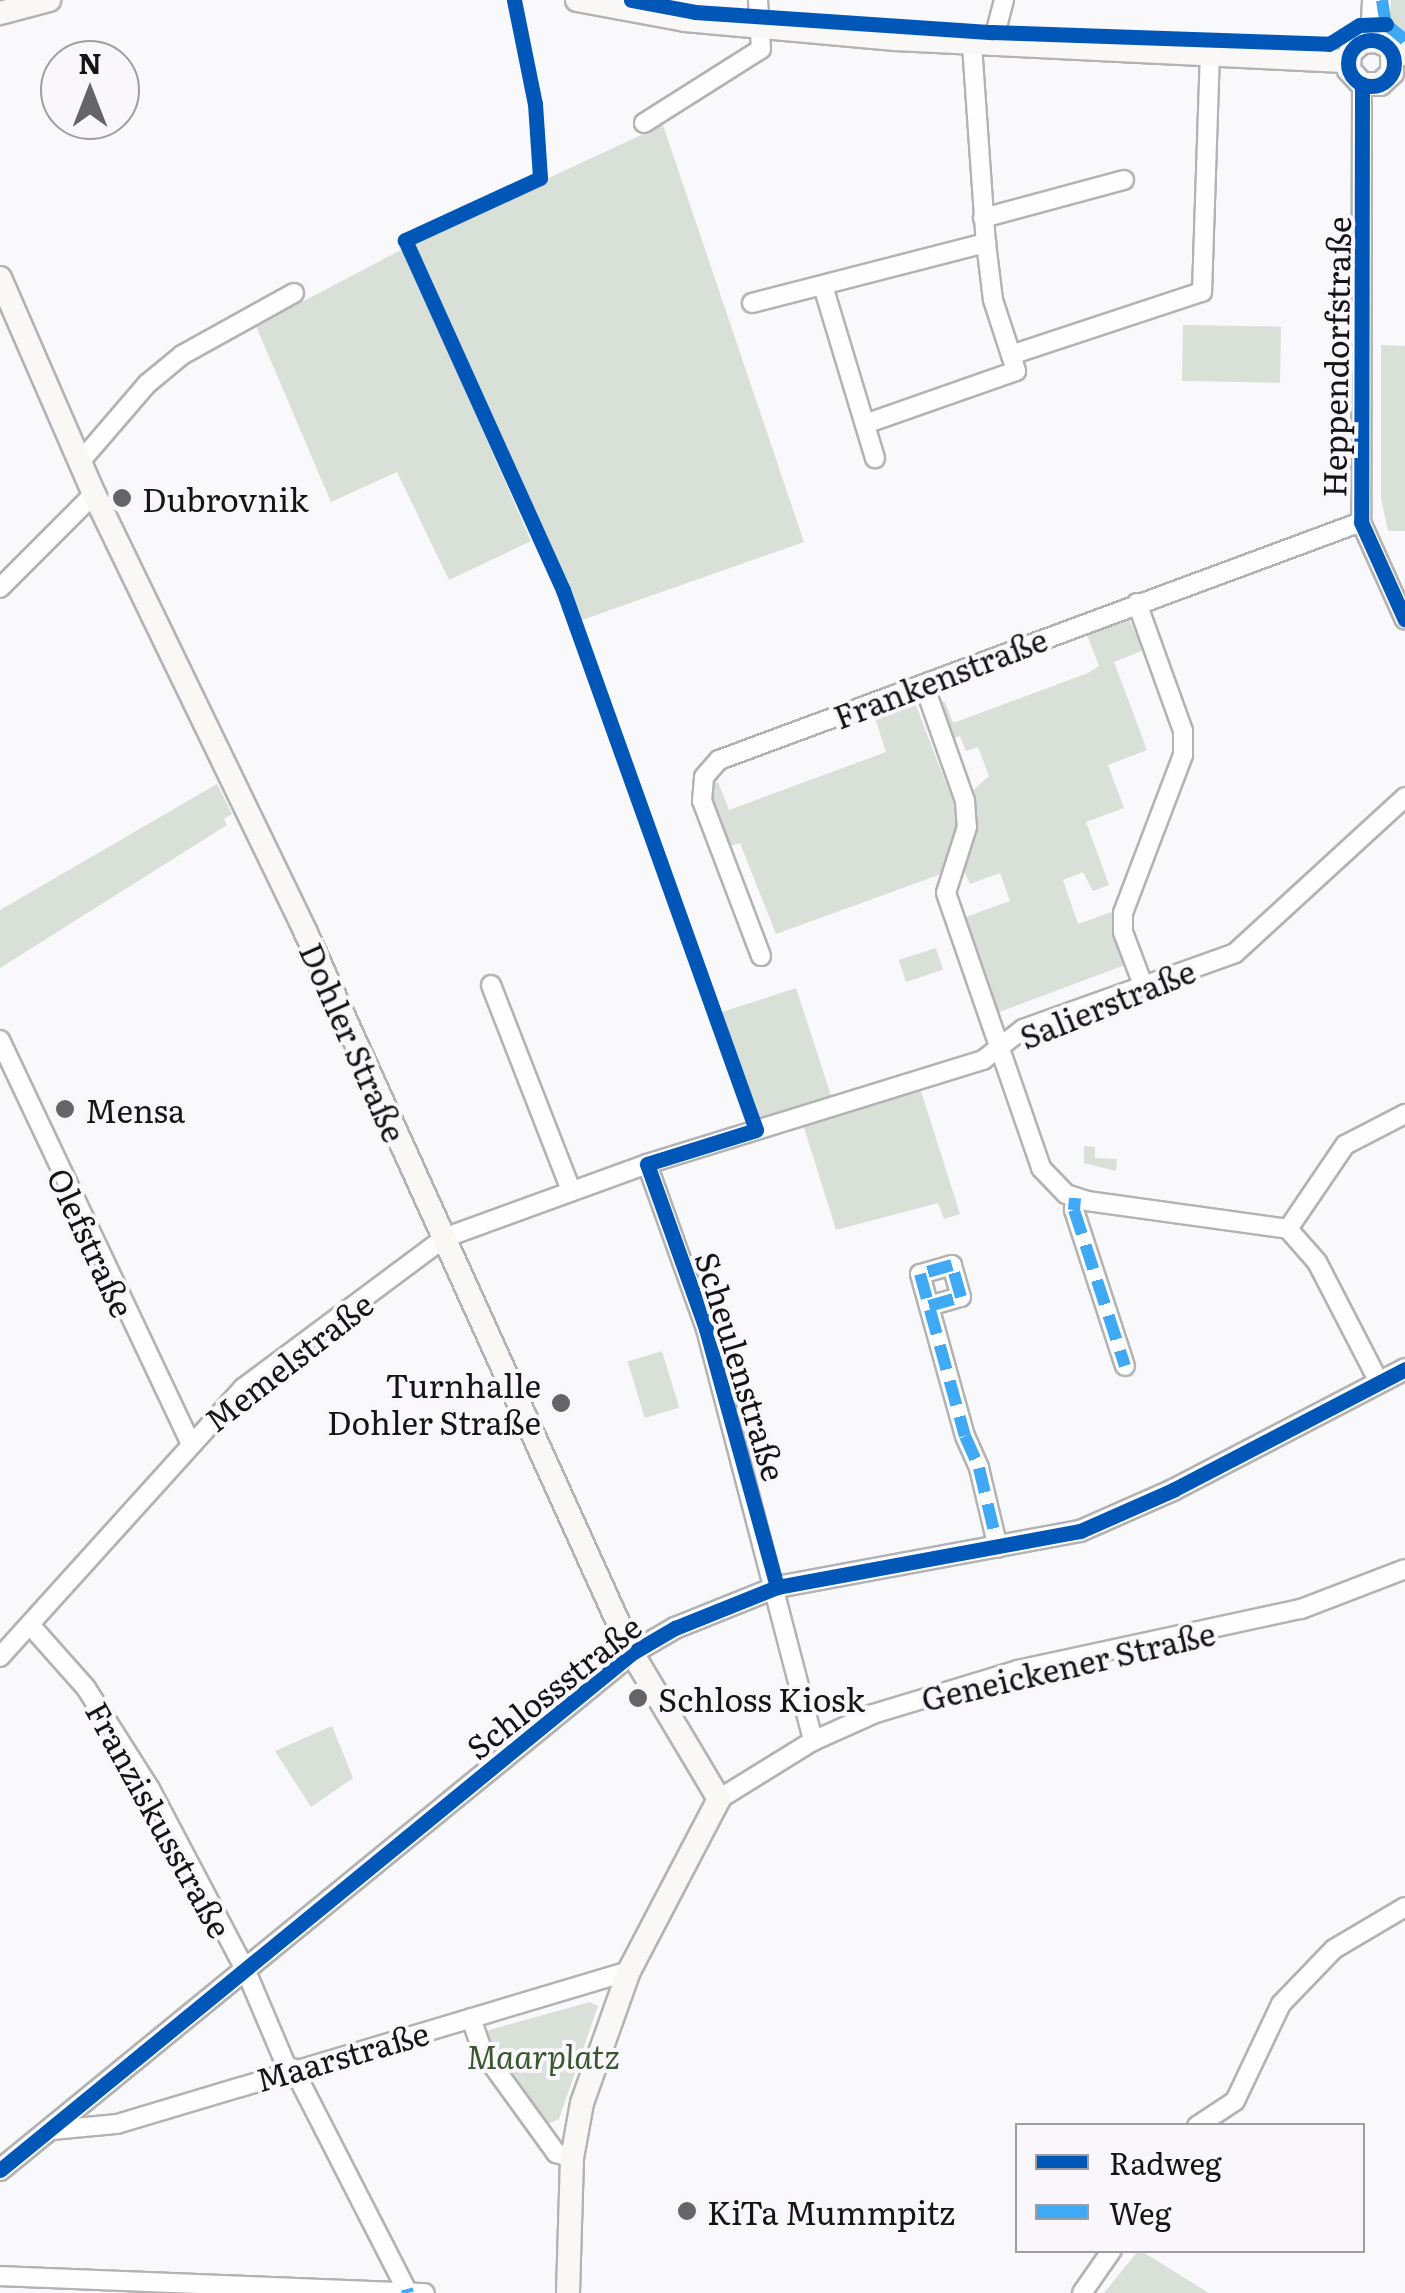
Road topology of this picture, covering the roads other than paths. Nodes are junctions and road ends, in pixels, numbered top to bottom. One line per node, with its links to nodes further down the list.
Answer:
1 (48, 0): 6 (main road)
2 (576, 0): 7 (main road)
3 (758, 0): 7 (street)
4 (1004, 0): 9 (street)
5 (1372, 0): 8 (street)
6 (0, 13)
7 (762, 28): 9 (main road); 13 (street)
8 (1370, 40): 11 (main road); 12 (main road)
9 (982, 45): 10 (main road); 15 (street)
10 (1210, 57): 11 (main road); 21 (street)
11 (1348, 61): 12 (main road)
12 (1389, 70): 26 (street, Heppendorfstraße)
13 (644, 123)
14 (1124, 180): 15 (street)
15 (983, 218): 16 (street)
16 (986, 243): 18 (street); 21 (street)
17 (0, 278): 24 (main road, Dohler Straße)
18 (823, 286): 20 (street); 22 (street)
19 (294, 294): 24 (street)
20 (752, 303)
21 (1010, 355): 22 (street)
22 (865, 424): 23 (street)
23 (875, 458)
24 (80, 462): 25 (main road, Dohler Straße)
25 (94, 494): 27 (street); 42 (main road, Dohler Straße)
26 (1361, 522): 28 (street, Frankenstraße); 29 (street, Heppendorfstraße)
27 (0, 588)
28 (1136, 603): 30 (street, Frankenstraße); 34 (street)
29 (1405, 620)
30 (924, 684): 32 (street, Frankenstraße); 36 (street)
31 (1405, 797): 34 (street, Salierstraße)
32 (761, 956)
33 (491, 985): 39 (street)
34 (1142, 985): 36 (street, Salierstraße)
35 (0, 1040): 47 (street, Olefstraße)
36 (998, 1050): 38 (street, Salierstraße); 40 (street)
37 (1405, 1114): 41 (street)
38 (647, 1164): 39 (street, Memelstraße); 50 (street, Scheulenstraße)
39 (570, 1190): 42 (street, Memelstraße)
40 (1075, 1198): 41 (street); 44 (street)
41 (1288, 1229): 46 (street)
42 (444, 1238): 47 (street, Memelstraße); 52 (main road, Dohler Straße)
43 (929, 1306): 48 (street)
44 (1126, 1366)
45 (1405, 1369): 46 (street, Schlossstraße)
46 (1379, 1382): 48 (street, Schlossstraße)
47 (189, 1440): 51 (street, Memelstraße)
48 (998, 1548): 50 (street, Schlossstraße)
49 (1405, 1569): 54 (street, Geneickener Straße)
50 (776, 1587): 52 (street, Schlossstraße); 54 (street, Scheulenstraße)
51 (31, 1626): 53 (street, Memelstraße); 57 (street, Franziskusstraße)
52 (632, 1653): 55 (main road, Dohler Straße); 57 (street, Schlossstraße)
53 (0, 1657)
54 (813, 1741): 55 (street, Geneickener Straße)
55 (719, 1799): 58 (main road)
56 (1405, 1907): 61 (street)
57 (246, 1971): 60 (street, Franziskusstraße); 62 (street, Schlossstraße)
58 (629, 1971): 59 (street, Maarstraße); 63 (main road)
59 (471, 2018): 60 (street, Maarstraße); 63 (street)
60 (290, 2069): 62 (street, Maarstraße); 67 (street, Franziskusstraße)
61 (1202, 2123)
62 (53, 2130): 64 (street, Schlossstraße)
63 (572, 2158): 68 (main road)
64 (0, 2170)
65 (1110, 2253): 69 (street)
66 (0, 2276): 67 (street)
67 (414, 2292)
68 (568, 2293)
69 (1082, 2293)

